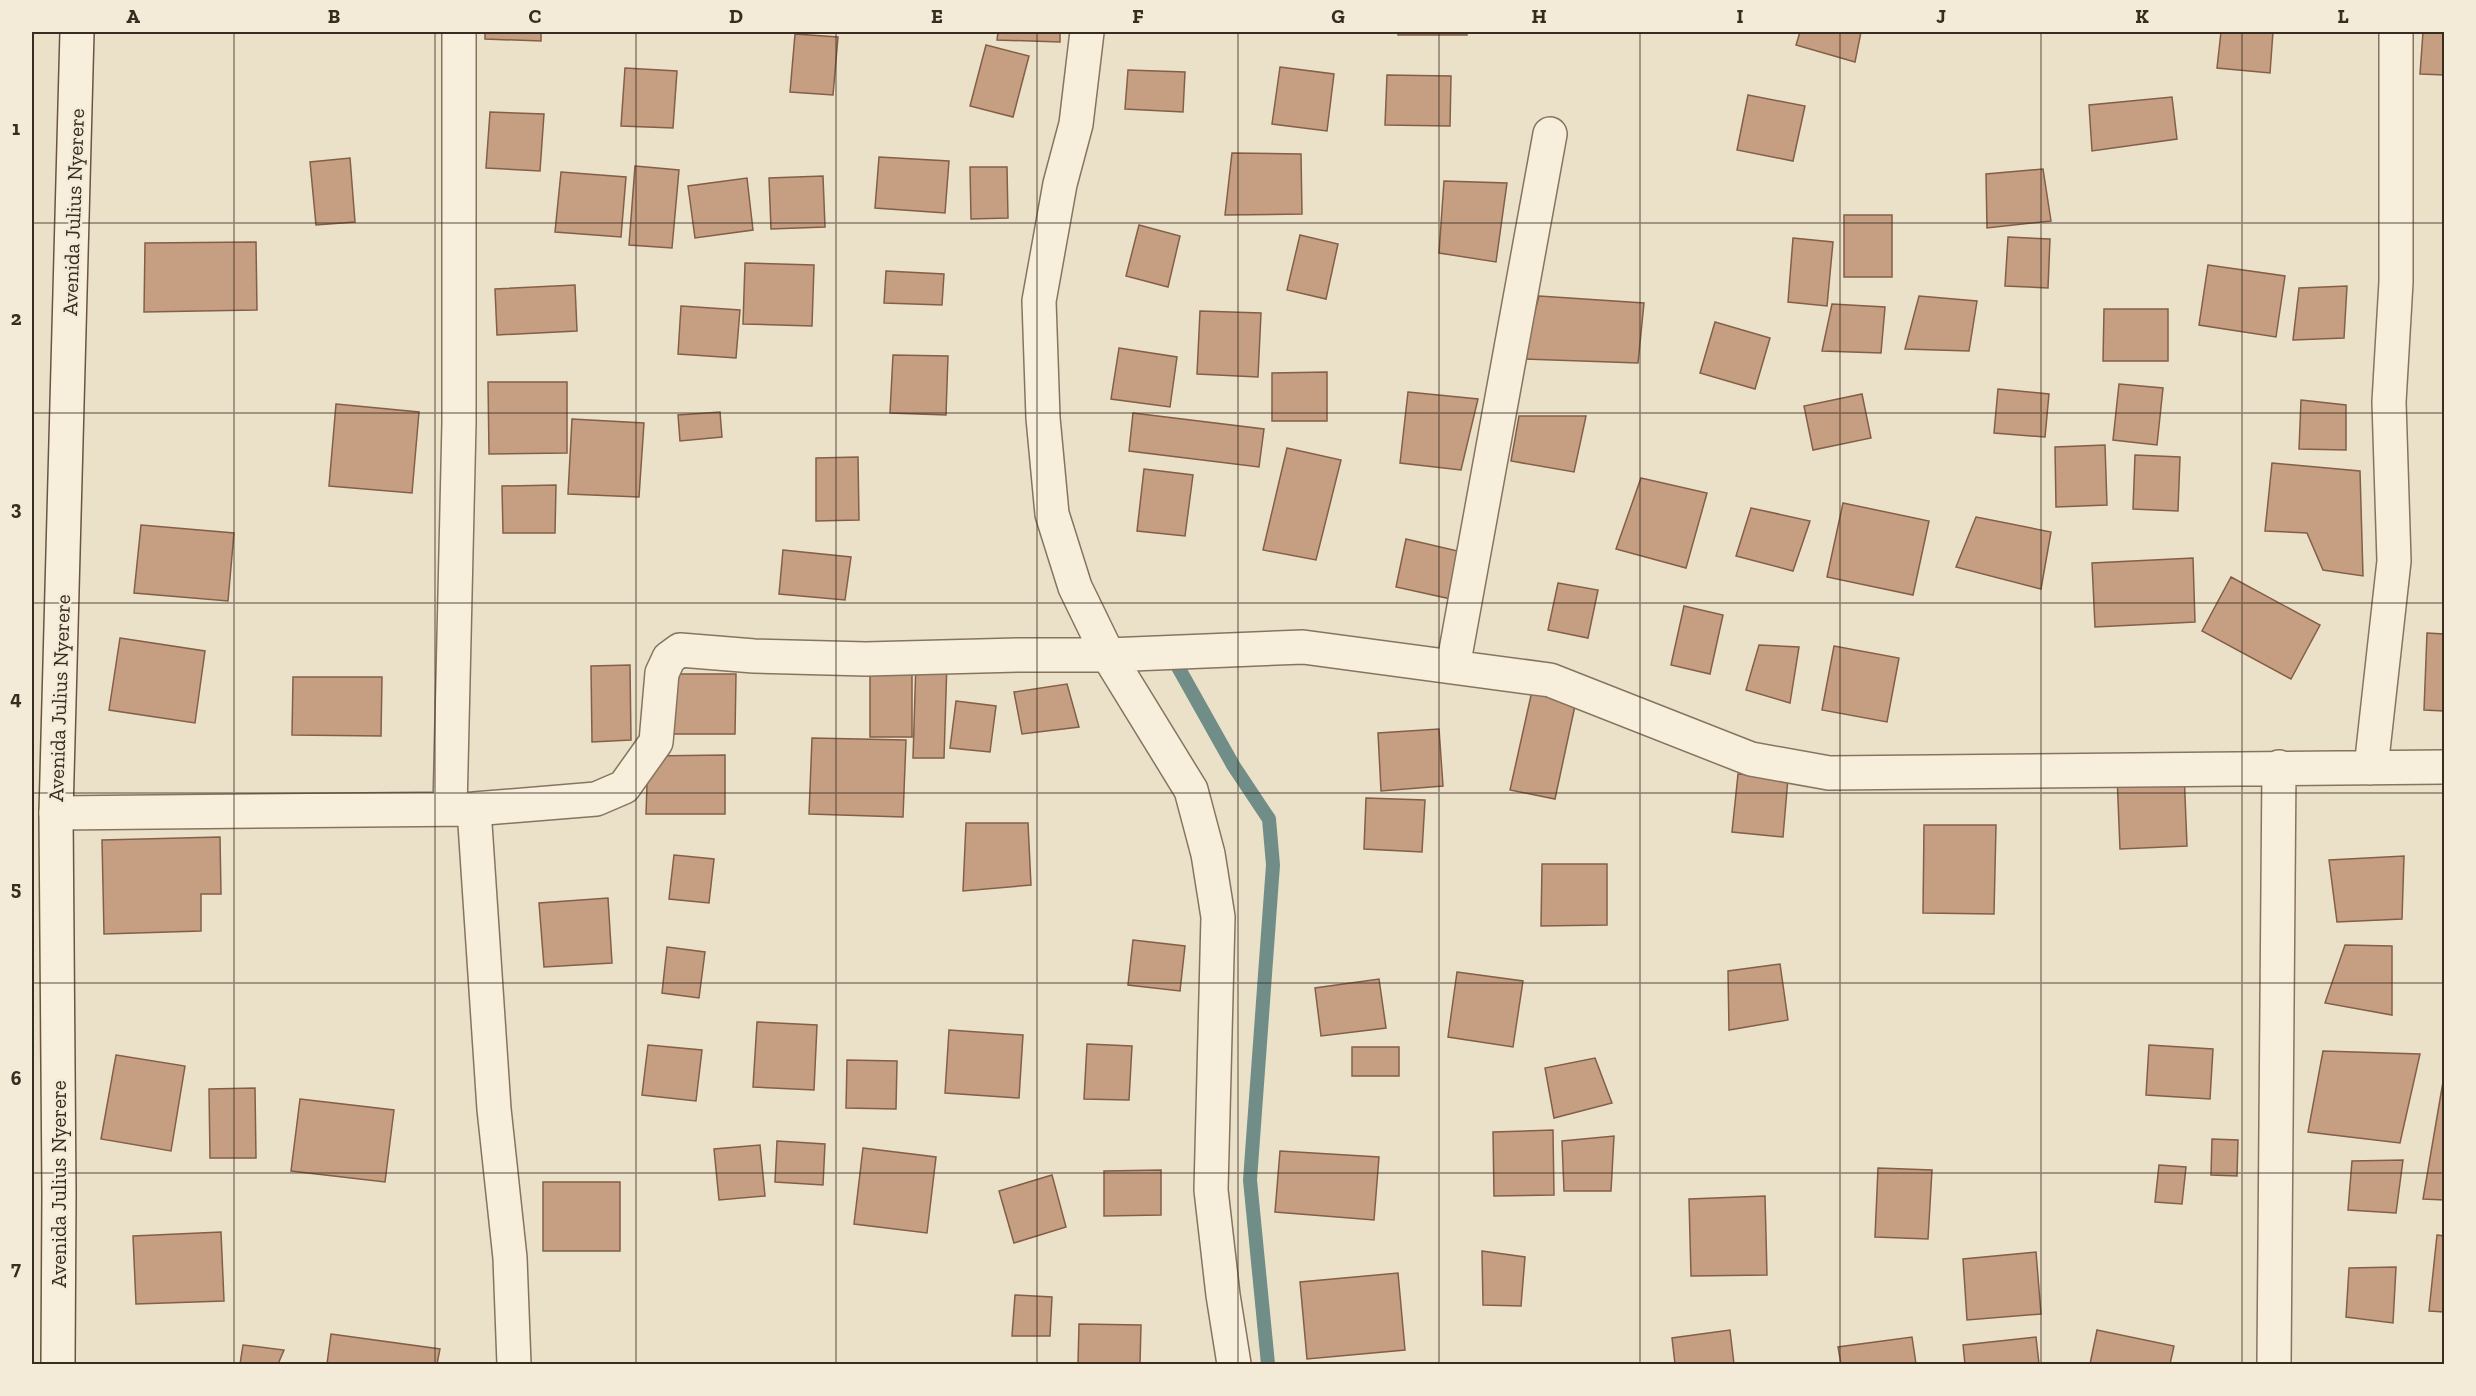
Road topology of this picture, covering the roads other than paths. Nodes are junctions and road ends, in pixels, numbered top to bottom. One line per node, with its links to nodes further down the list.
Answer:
1 (77, 32): 12 (street, Avenida Julius Nyerere)
2 (459, 32): 11 (street)
3 (1088, 32): 6 (street)
4 (2396, 32): 10 (street)
5 (1550, 134): 7 (street)
6 (1108, 656): 7 (street); 11 (street); 15 (street)
7 (1454, 667): 8 (street)
8 (2279, 767): 10 (street); 16 (street)
9 (2445, 767): 10 (street)
10 (2371, 768)
11 (462, 809): 12 (street); 14 (street)
12 (56, 813): 13 (street, Avenida Julius Nyerere)
13 (58, 1365)
14 (514, 1365)
15 (1234, 1365)
16 (2274, 1365)

